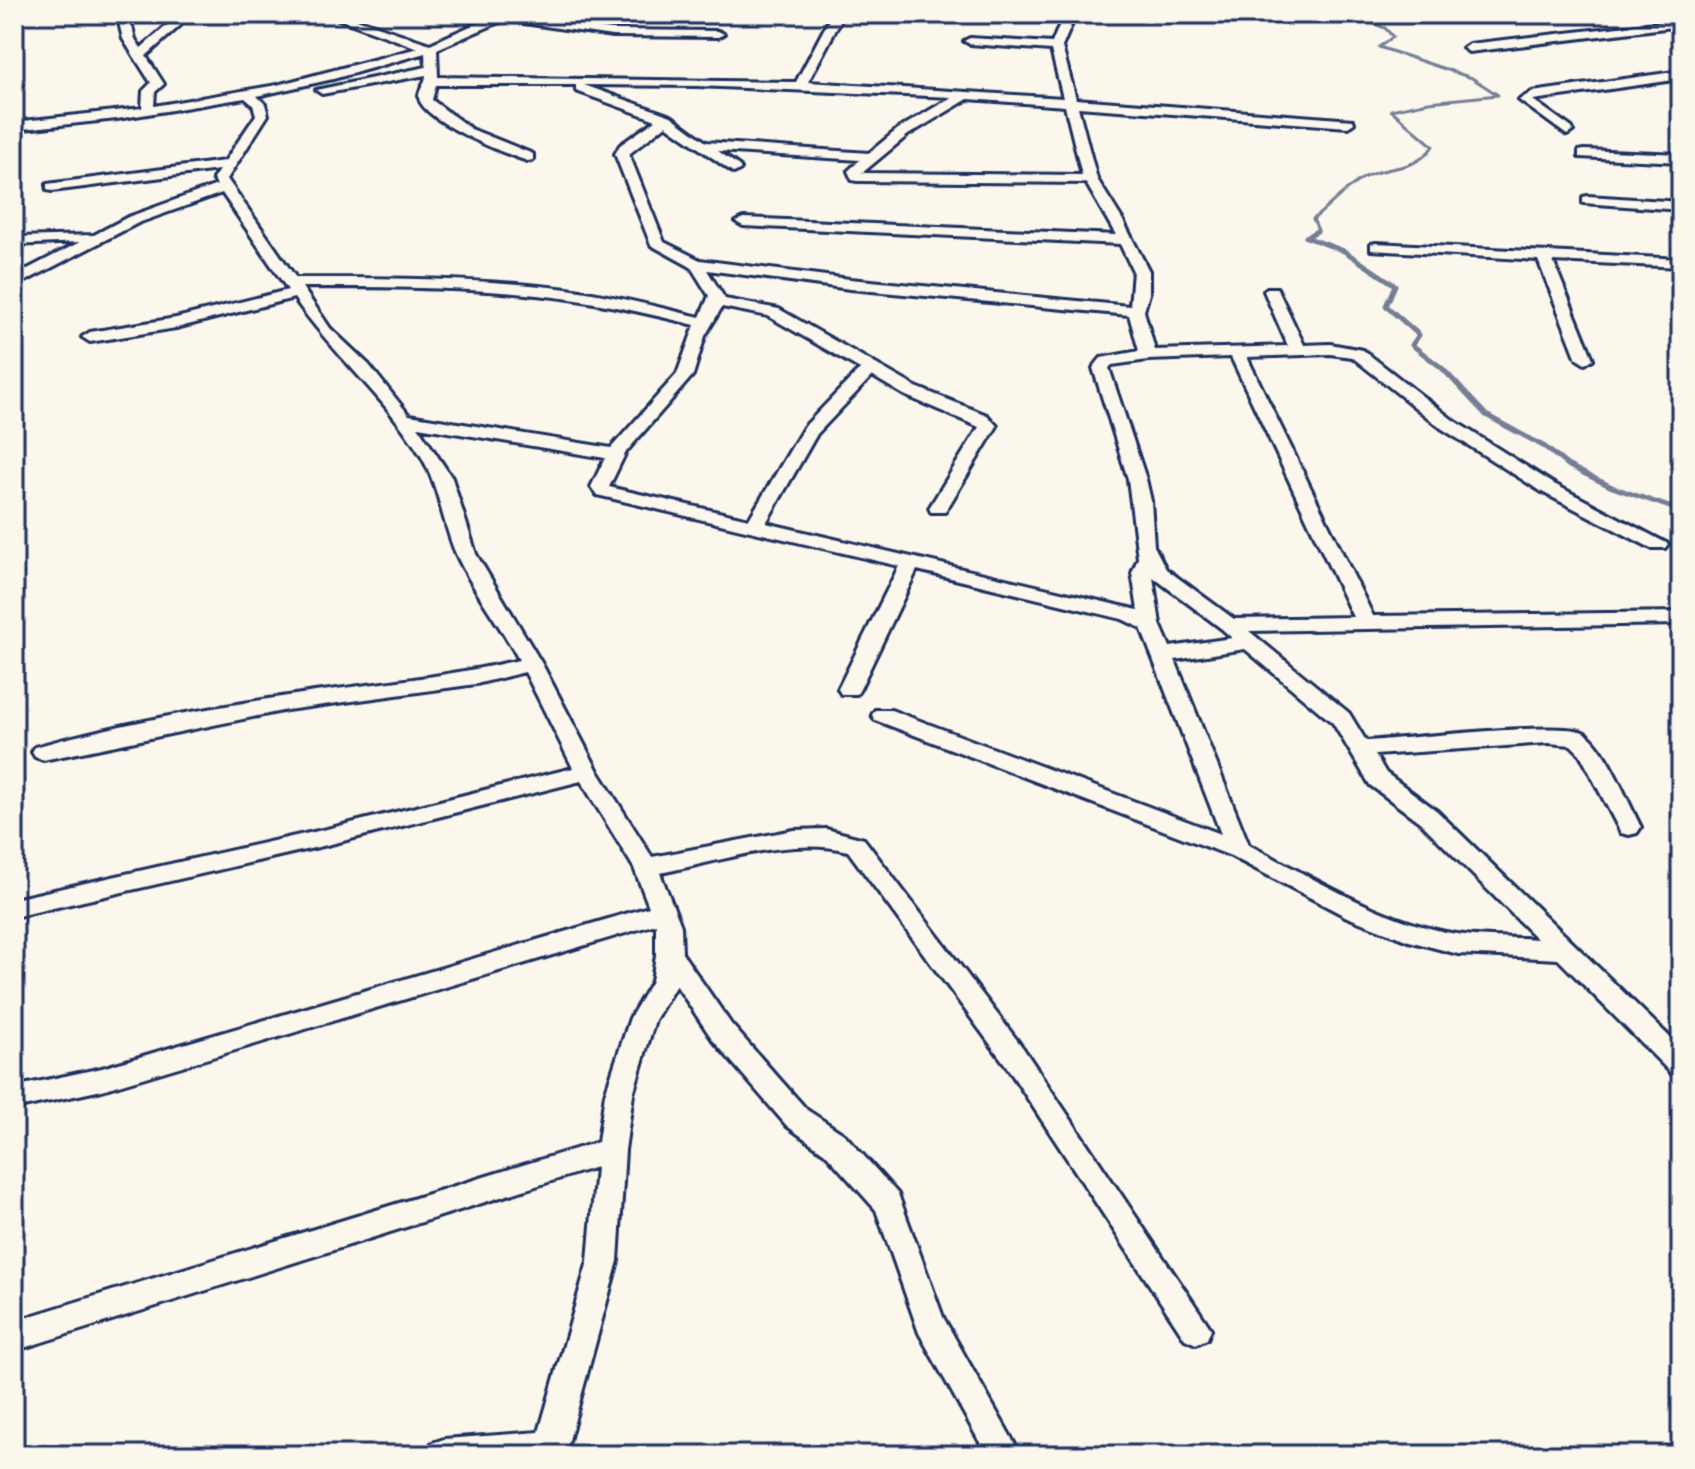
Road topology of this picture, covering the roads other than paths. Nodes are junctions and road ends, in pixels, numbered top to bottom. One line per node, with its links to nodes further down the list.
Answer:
1 (123, 14): 15 (street)
2 (187, 14): 15 (street)
3 (331, 14): 13 (street)
4 (838, 14): 19 (street)
5 (875, 14): 6 (street)
6 (884, 14)
7 (1070, 14): 12 (street)
8 (505, 15): 10 (street); 13 (street)
9 (1681, 23): 14 (street)
10 (718, 34)
11 (970, 41): 12 (street)
12 (1056, 47): 22 (street)
13 (431, 48): 17 (street); 21 (street)
14 (1469, 48)
15 (140, 55): 23 (street)
16 (1681, 75): 27 (street)
17 (431, 76): 18 (street); 21 (street); 30 (street)
18 (564, 82): 19 (street); 24 (street)
19 (800, 86): 20 (street)
20 (965, 95): 22 (street); 31 (street)
21 (252, 99): 23 (street); 33 (street)
22 (1070, 102): 25 (street); 35 (street)
23 (148, 110): 26 (street)
24 (666, 119): 28 (street); 47 (street)
25 (1348, 123)
26 (14, 126)
27 (1567, 131)
28 (701, 146): 31 (street); 34 (street)
29 (1584, 154): 32 (street)
30 (528, 157)
31 (876, 157): 35 (street)
32 (1681, 158)
33 (229, 165): 36 (street); 37 (street)
34 (734, 169)
35 (1090, 179): 42 (street)
36 (52, 187)
37 (225, 187): 41 (street); 49 (street)
38 (1588, 200): 39 (street)
39 (1681, 206)
40 (743, 222): 42 (street)
41 (101, 236): 43 (street); 48 (street)
42 (1125, 240): 52 (street)
43 (14, 241)
44 (1376, 247): 45 (street)
45 (1544, 256): 46 (street); 58 (street)
46 (1681, 263)
47 (696, 264): 51 (street); 52 (street)
48 (14, 282)
49 (296, 287): 53 (street); 54 (street); 60 (street)
50 (1272, 291): 55 (street)
51 (717, 302): 53 (street); 59 (street)
52 (1136, 311): 57 (street)
53 (705, 323): 61 (street)
54 (90, 337)
55 (1298, 350): 56 (street); 64 (street)
56 (1237, 352): 57 (street); 68 (street)
57 (1148, 355): 65 (street)
58 (1585, 359)
59 (871, 368): 62 (street); 63 (street)
60 (404, 420): 61 (street); 73 (street)
61 (615, 454): 63 (street)
62 (938, 508)
63 (754, 527): 66 (street)
64 (1658, 544)
65 (1148, 558): 69 (street); 70 (street)
66 (910, 564): 69 (street); 74 (street)
67 (1681, 618): 68 (street)
68 (1366, 622): 70 (street)
69 (1150, 624): 72 (street)
70 (1229, 625): 71 (street)
71 (1250, 642): 72 (street); 76 (street)
72 (1163, 655): 80 (street)
73 (532, 664): 77 (street); 78 (street)
74 (849, 689)
75 (883, 715): 80 (street)
76 (1360, 749): 79 (street); 84 (street)
77 (43, 752)
78 (587, 772): 81 (street); 82 (street)
79 (1629, 827)
80 (1239, 850): 84 (street)
81 (646, 867): 83 (street); 89 (street)
82 (14, 908)
83 (664, 912): 85 (street); 87 (street)
84 (1564, 950): 86 (street)
85 (669, 955): 88 (street); 93 (street)
86 (1681, 1065)
87 (14, 1098)
88 (611, 1150): 90 (street); 91 (street)
89 (1196, 1329)
90 (14, 1336)
91 (550, 1451): 92 (street)
92 (444, 1455)
93 (1005, 1455)

